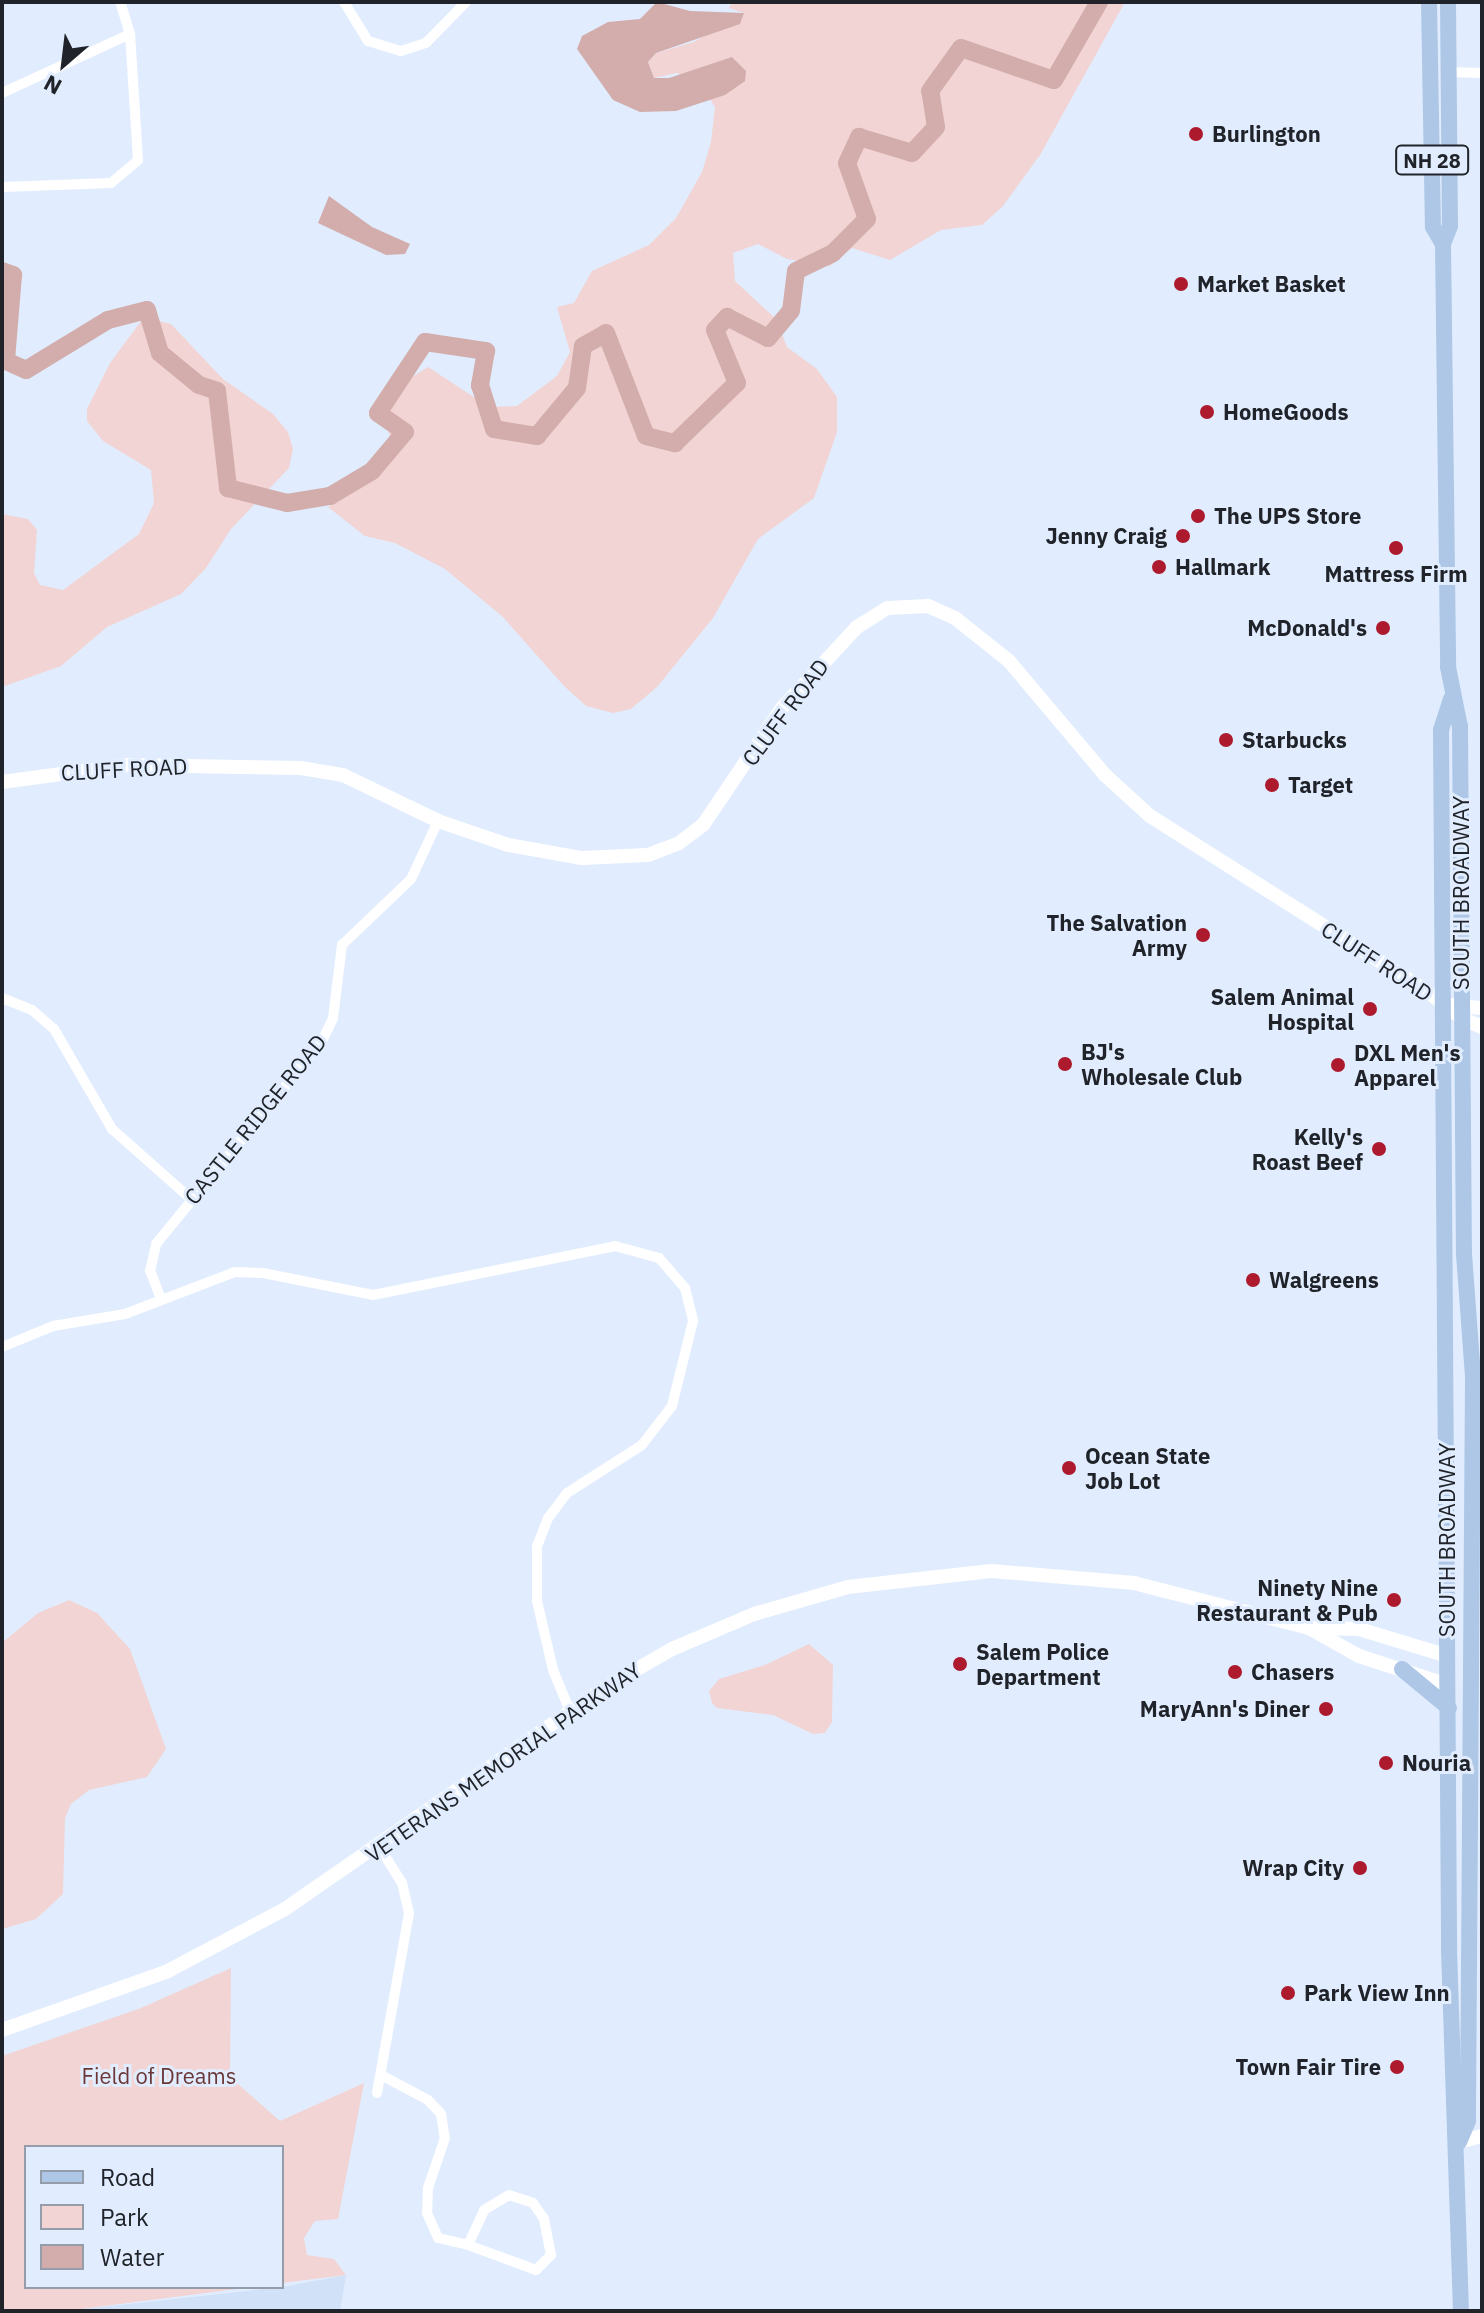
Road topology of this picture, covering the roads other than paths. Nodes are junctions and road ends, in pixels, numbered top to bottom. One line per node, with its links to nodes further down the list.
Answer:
1 (120, 2): 6 (street)
2 (344, 2): 3 (street)
3 (466, 2)
4 (1429, 2): 11 (main road, SOUTH BROADWAY / NH 28)
5 (1448, 2): 7 (main road, SOUTH BROADWAY / NH 28)
6 (130, 34): 9 (street); 10 (street)
7 (1450, 72): 8 (street); 11 (main road, SOUTH BROADWAY / NH 28)
8 (1482, 73)
9 (2, 93)
10 (2, 187)
11 (1443, 244): 12 (main road, SOUTH BROADWAY / NH 28)
12 (1451, 699): 16 (main road, SOUTH BROADWAY / NH 28); 18 (main road, SOUTH BROADWAY / NH 28)
13 (2, 782): 14 (street, CLUFF ROAD)
14 (438, 821): 16 (street, CLUFF ROAD); 20 (street, CASTLE RIDGE ROAD)
15 (2, 998): 20 (street)
16 (1444, 1005): 18 (street, CLUFF ROAD); 26 (main road, SOUTH BROADWAY / NH 28)
17 (1482, 1008): 18 (street)
18 (1462, 1012): 19 (street, CLUFF ROAD); 23 (main road, SOUTH BROADWAY / NH 28)
19 (1482, 1027)
20 (190, 1198): 21 (street, CASTLE RIDGE ROAD)
21 (161, 1299): 22 (street); 32 (street)
22 (2, 1347)
23 (1468, 1615): 25 (main road); 27 (main road, SOUTH BROADWAY / NH 28)
24 (1309, 1628): 26 (street, VETERANS MEMORIAL PARKWAY); 28 (street, VETERANS MEMORIAL PARKWAY); 32 (street, VETERANS MEMORIAL PARKWAY)
25 (1482, 1631)
26 (1448, 1656): 27 (main road); 29 (main road, SOUTH BROADWAY / NH 28)
27 (1475, 1666): 30 (main road, SOUTH BROADWAY / NH 28)
28 (1402, 1669): 29 (street, VETERANS MEMORIAL PARKWAY); 31 (main road)
29 (1448, 1685): 30 (main road); 31 (main road, SOUTH BROADWAY / NH 28)
30 (1475, 1691): 34 (main road, SOUTH BROADWAY / NH 28)
31 (1449, 1708): 40 (main road, SOUTH BROADWAY / NH 28)
32 (570, 1711): 35 (street, VETERANS MEMORIAL PARKWAY)
33 (1482, 1759): 34 (main road)
34 (1471, 1778): 40 (main road, SOUTH BROADWAY / NH 28)
35 (380, 1848): 36 (street, VETERANS MEMORIAL PARKWAY); 37 (street)
36 (2, 2030)
37 (381, 2075): 38 (street); 42 (street)
38 (377, 2093)
39 (1482, 2136): 40 (street)
40 (1459, 2142): 41 (street); 43 (main road, SOUTH BROADWAY / NH 28)
41 (1482, 2146)
42 (468, 2245): 42 (street)
43 (1461, 2311)

